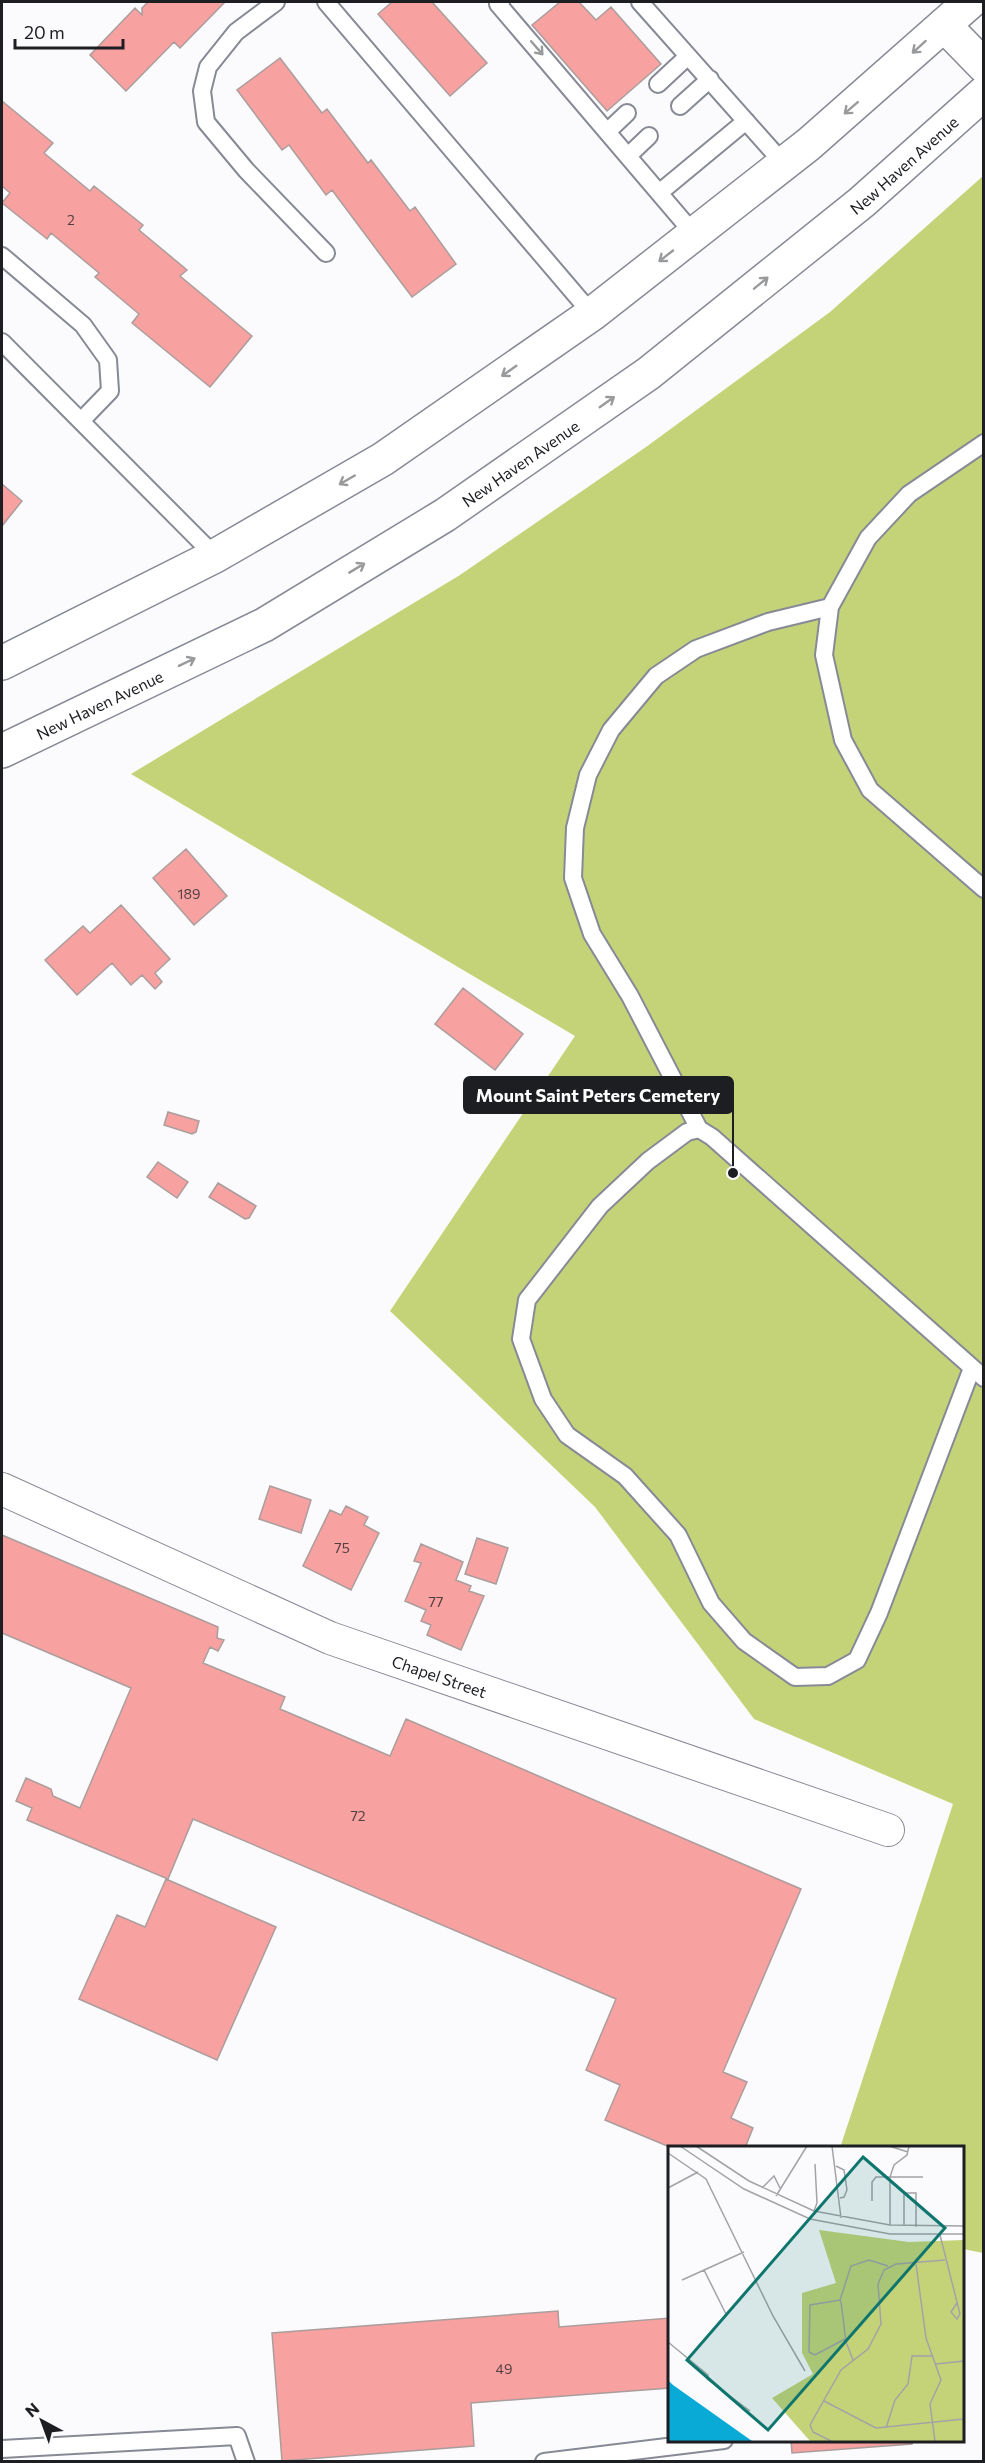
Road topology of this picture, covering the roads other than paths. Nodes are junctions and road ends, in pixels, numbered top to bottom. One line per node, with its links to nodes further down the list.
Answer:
1 (276, 2): 21 (lane)
2 (326, 2): 23 (lane)
3 (640, 2): 7 (lane)
4 (970, 2): 6 (highway)
5 (500, 3): 15 (lane, one-way to 15)
6 (944, 25): 8 (highway); 18 (highway, one-way to 18)
7 (688, 56): 9 (lane); 10 (lane)
8 (984, 66)
9 (710, 79): 12 (lane); 14 (lane)
10 (658, 84)
11 (984, 93): 30 (highway, New Haven Avenue, one-way to 11)
12 (680, 106)
13 (627, 113): 15 (lane)
14 (746, 121): 18 (lane); 19 (lane)
15 (608, 131): 17 (lane)
16 (649, 136): 17 (lane)
17 (628, 156): 19 (lane)
18 (784, 164): 20 (highway)
19 (659, 193): 20 (lane)
20 (694, 234): 23 (highway, one-way to 23)
21 (326, 253)
22 (2, 256): 25 (lane)
23 (592, 314): 27 (highway, one-way to 27)
24 (2, 342): 25 (lane)
25 (81, 421): 27 (lane)
26 (984, 443): 28 (lane)
27 (215, 556): 29 (highway)
28 (830, 607): 31 (lane); 32 (lane)
29 (2, 663)
30 (2, 751)
31 (984, 889)
32 (699, 1129): 33 (lane); 33 (lane)
33 (978, 1373)
34 (2, 1490): 35 (street, Chapel Street)
35 (888, 1830)
36 (708, 2442): 39 (lane)
37 (2, 2449): 38 (lane)
38 (246, 2462)
39 (544, 2462)

